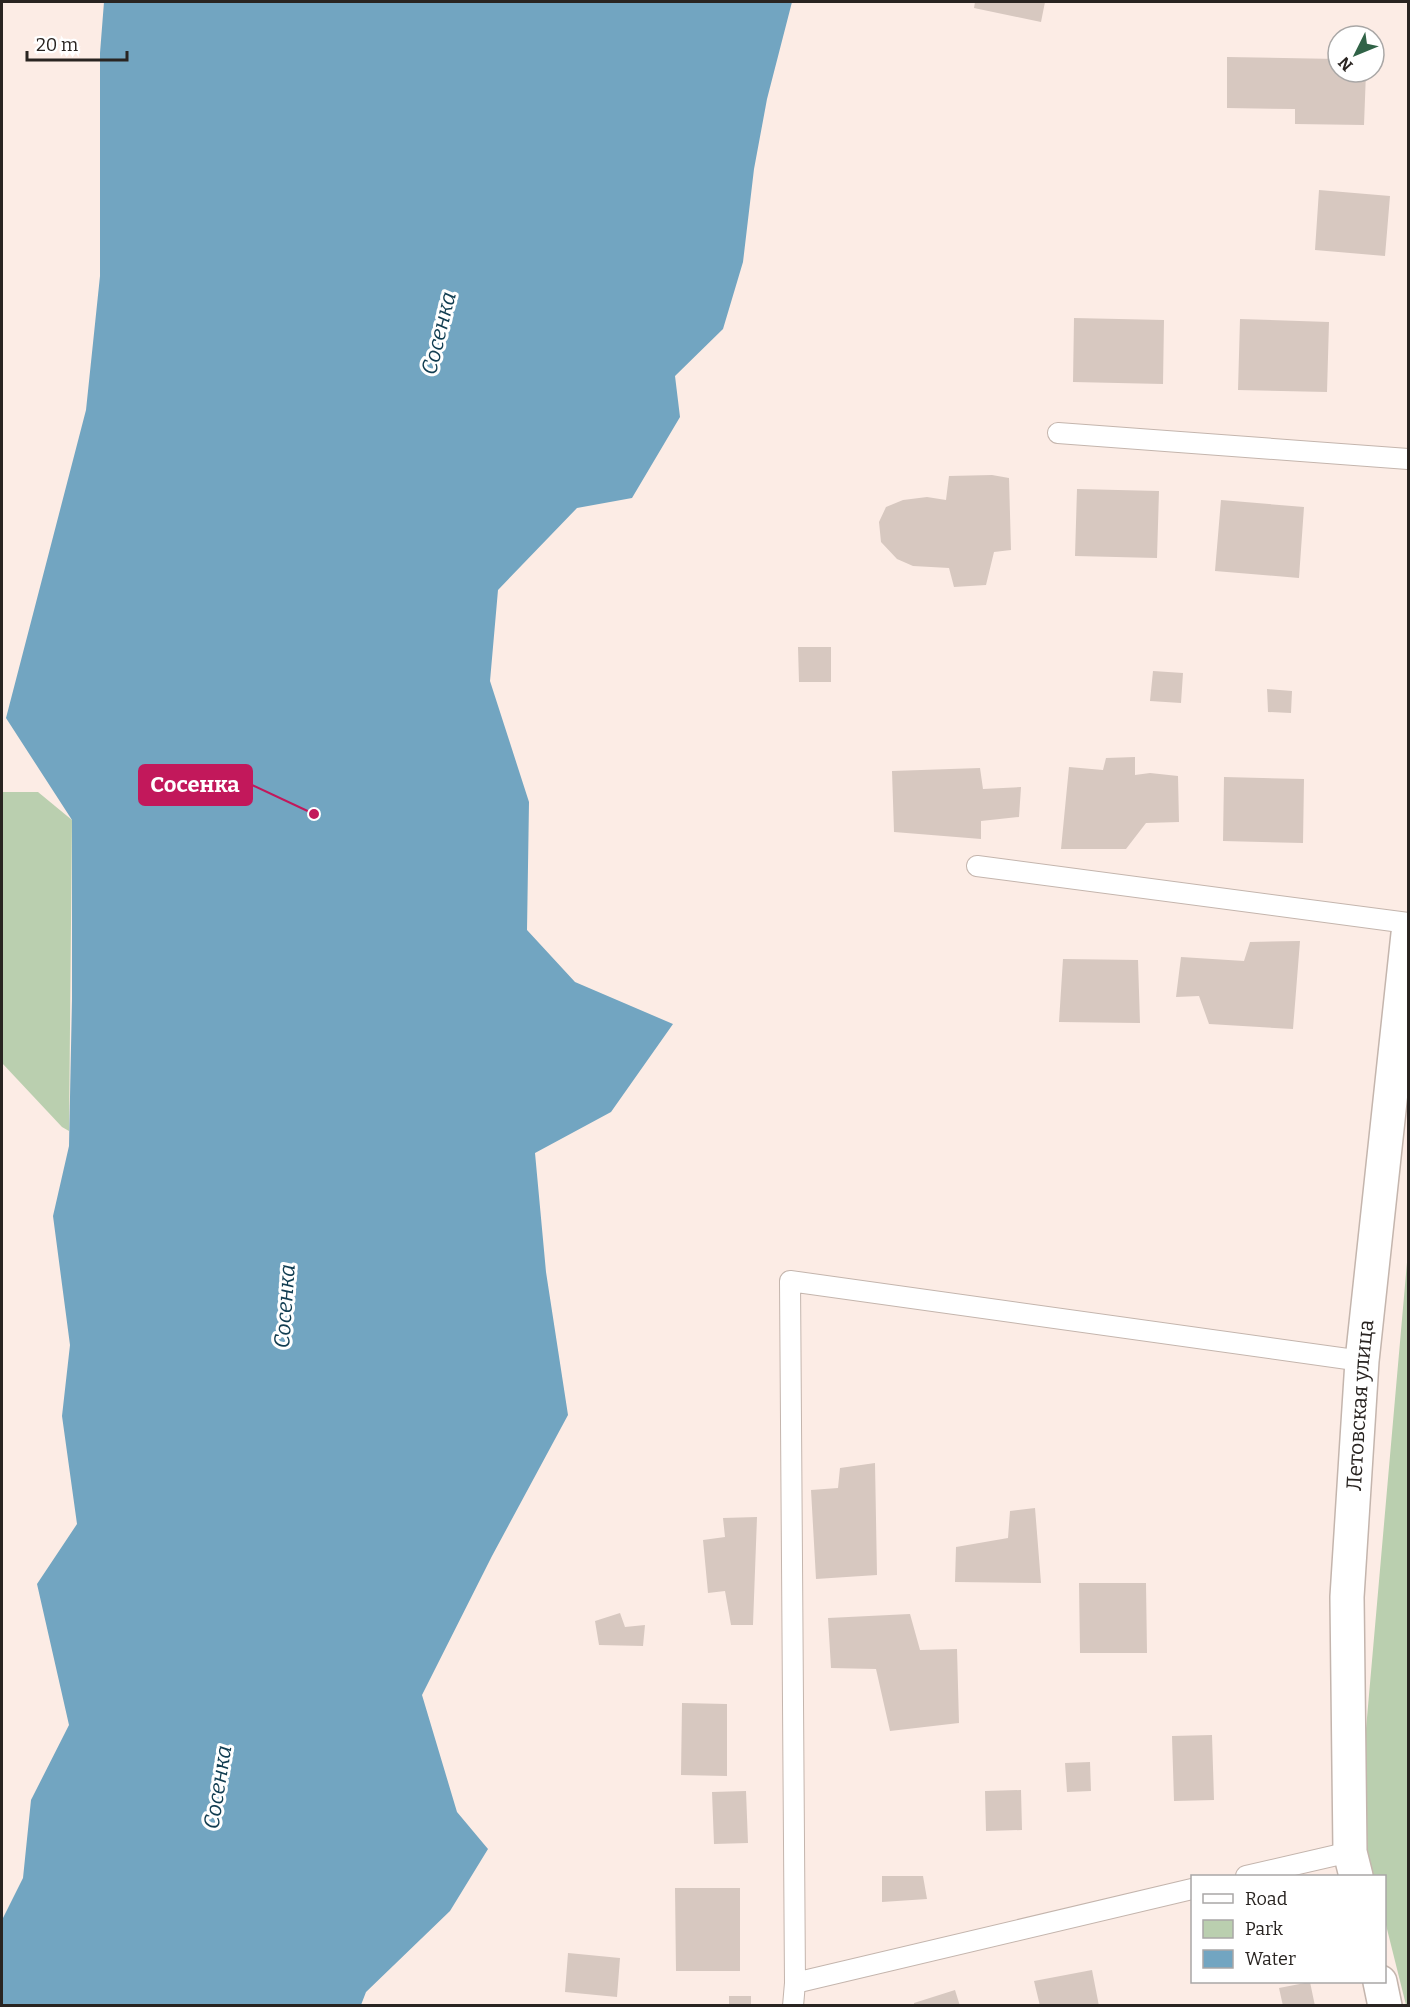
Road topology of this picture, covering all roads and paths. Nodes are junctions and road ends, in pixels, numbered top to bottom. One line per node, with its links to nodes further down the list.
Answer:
1 (1058, 433): 2 (lane)
2 (1408, 459)
3 (977, 866): 4 (lane)
4 (1408, 923)
5 (1408, 934): 6 (street, Летовская улица)
6 (1362, 1361): 7 (street, Летовская улица); 10 (lane)
7 (1353, 1864): 8 (lane)
8 (1255, 1875)
9 (1191, 1889): 10 (lane)
10 (795, 1983): 12 (lane)
11 (1380, 1983): 13 (street)
12 (793, 2006)
13 (1385, 2006)

